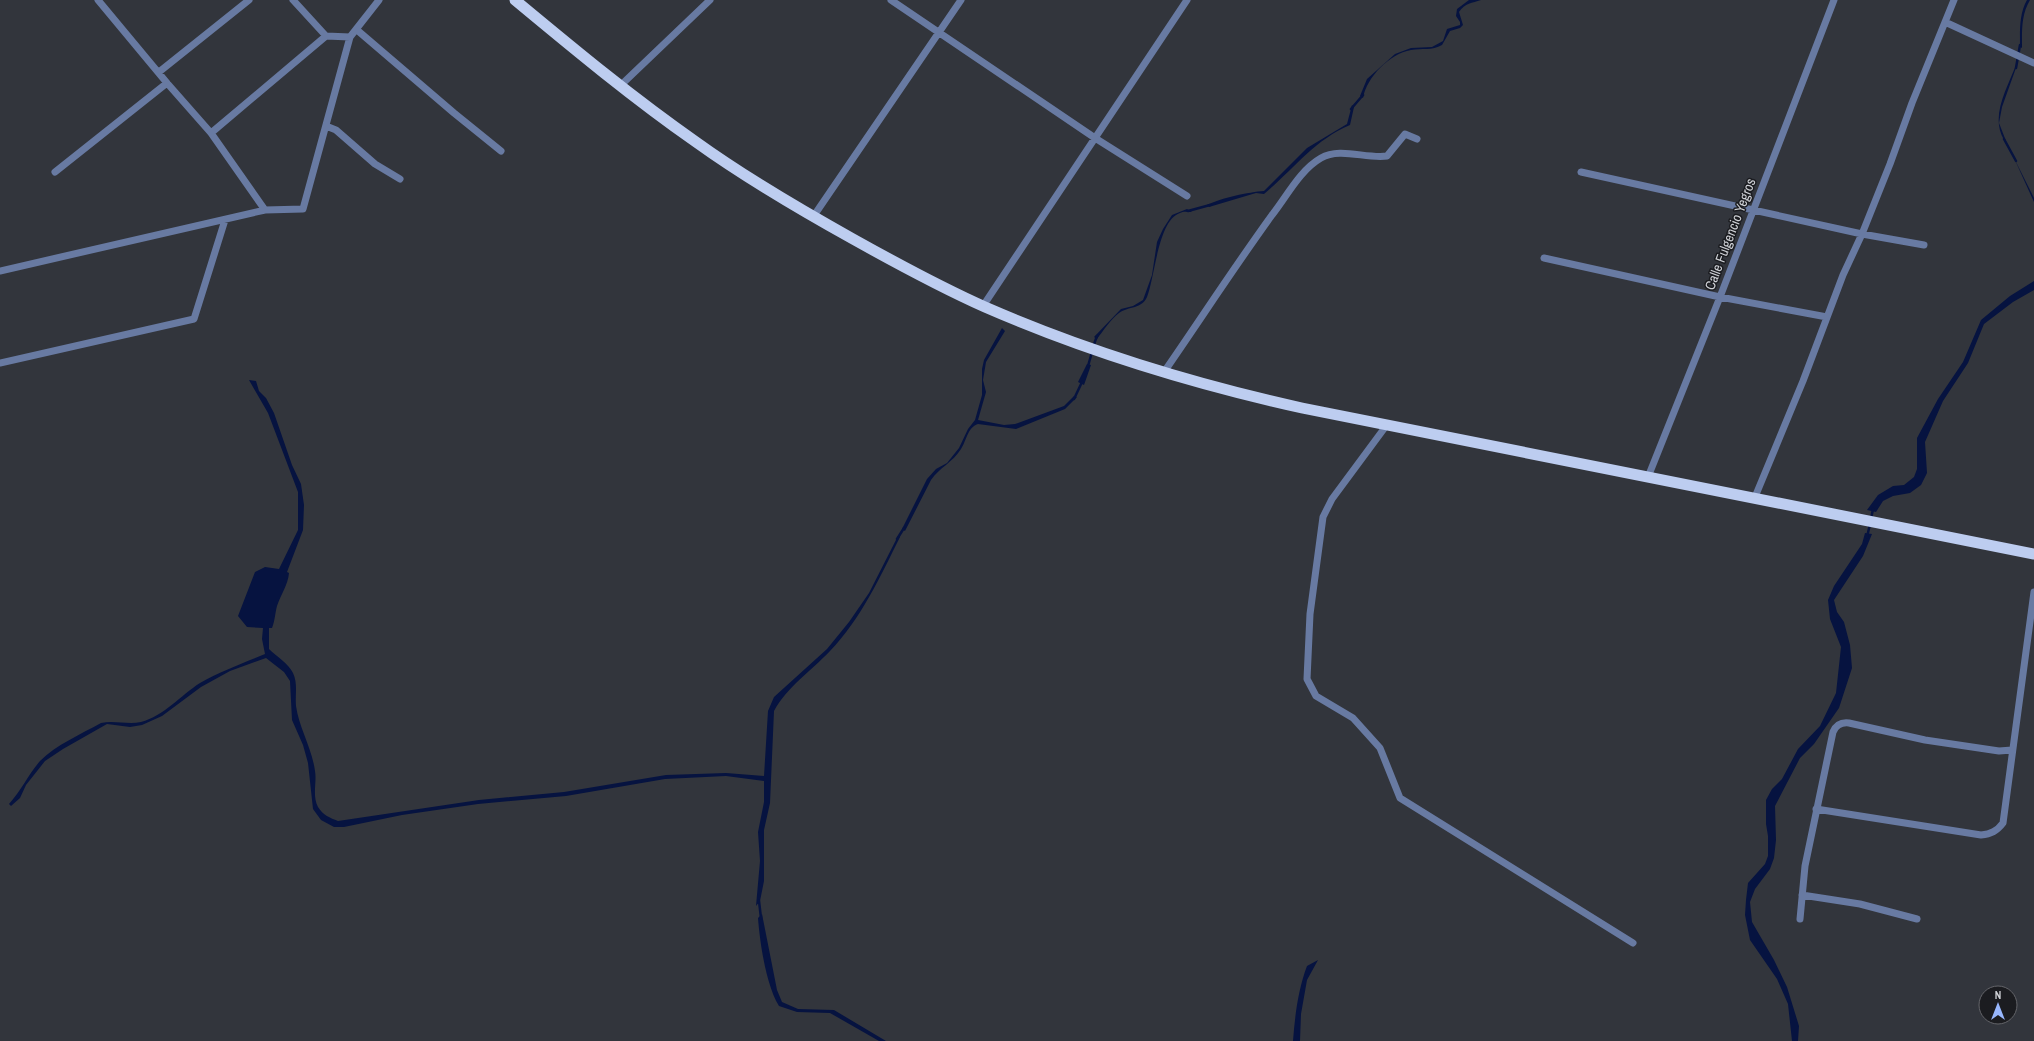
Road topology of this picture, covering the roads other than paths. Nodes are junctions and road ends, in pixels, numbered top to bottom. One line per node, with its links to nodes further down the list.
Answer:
1 (249, 0): 18 (street)
2 (293, 0): 15 (street)
3 (379, 0): 13 (street)
4 (515, 0): 20 (highway)
5 (710, 0): 20 (street)
6 (891, 0): 14 (street)
7 (961, 0): 14 (street)
8 (1188, 0): 23 (street)
9 (1834, 0): 30 (street, Calle Fulgencio Yegros)
10 (1954, 0): 12 (street)
11 (103, 2): 18 (street)
12 (1945, 22): 17 (street); 34 (street)
13 (357, 30): 16 (street); 25 (street)
14 (938, 33): 23 (street); 32 (street)
15 (326, 36): 16 (street); 22 (street)
16 (350, 37): 21 (street)
17 (2034, 63)
18 (159, 72): 19 (street)
19 (167, 83): 22 (street); 26 (street)
20 (620, 86): 32 (highway)
21 (326, 126): 28 (street); 31 (street)
22 (211, 133): 31 (street)
23 (1095, 138): 29 (street); 39 (street)
24 (1417, 139): 42 (street)
25 (501, 150)
26 (55, 172)
27 (1581, 172): 30 (street)
28 (400, 179)
29 (1187, 196)
30 (1753, 209): 34 (street); 38 (street, Calle Fulgencio Yegros)
31 (266, 210): 33 (street)
32 (813, 218): 39 (highway)
33 (225, 220): 37 (street); 41 (street)
34 (1862, 234): 35 (street); 40 (street)
35 (1924, 245)
36 (1544, 258): 38 (street)
37 (0, 271)
38 (1720, 297): 40 (street); 44 (street, Calle Fulgencio Yegros)
39 (983, 306): 42 (highway)
40 (1827, 317): 45 (street)
41 (0, 363)
42 (1164, 372): 43 (highway)
43 (1386, 426): 44 (highway); 53 (street)
44 (1648, 477): 45 (highway)
45 (1755, 497): 46 (highway)
46 (2034, 554)
47 (2034, 592): 48 (street)
48 (2012, 750): 49 (street); 49 (street)
49 (1816, 809): 50 (street)
50 (1802, 895): 51 (street); 52 (street)
51 (1917, 918)
52 (1800, 919)
53 (1633, 943)

